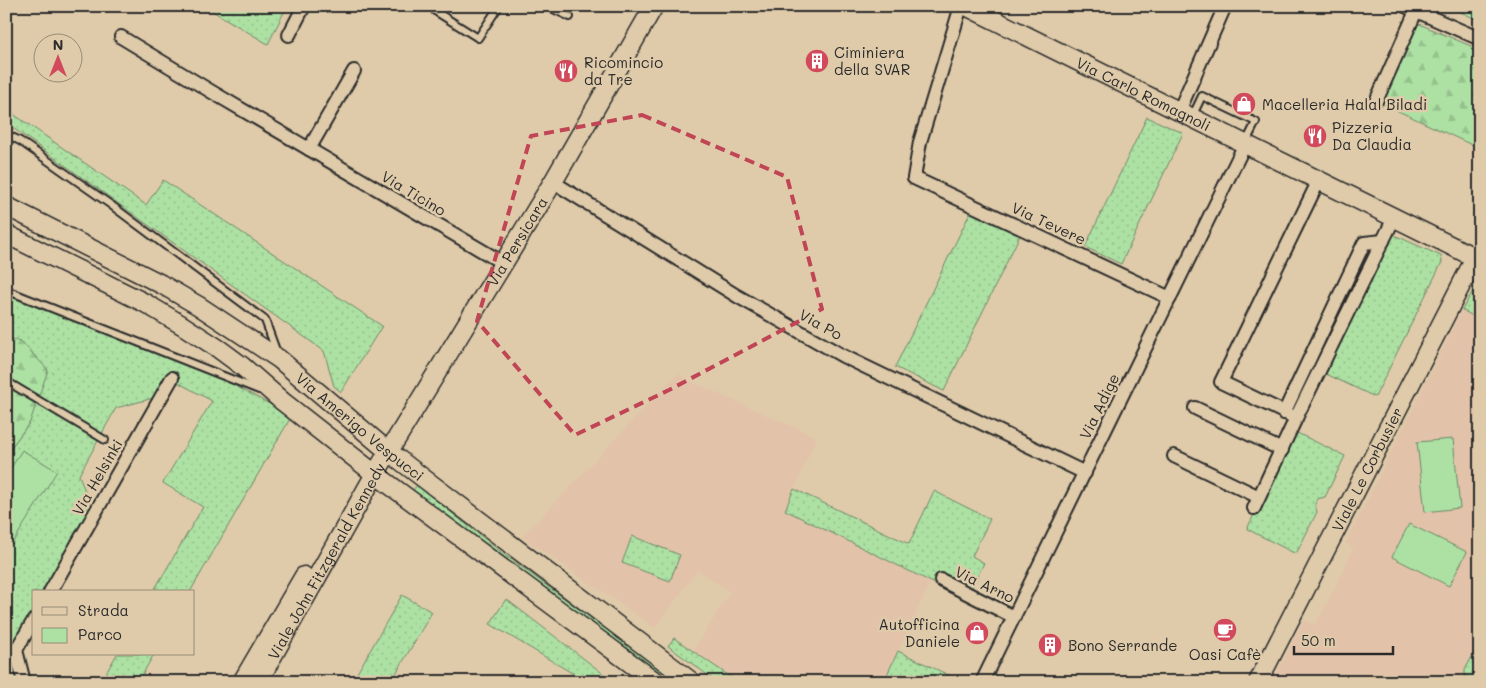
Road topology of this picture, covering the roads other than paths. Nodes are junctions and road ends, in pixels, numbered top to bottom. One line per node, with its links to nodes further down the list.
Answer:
1 (304, 6): 11 (street)
2 (436, 6): 3 (lane)
3 (499, 6)
4 (548, 6): 10 (lane)
5 (654, 6): 21 (street, Via Persicara)
6 (961, 6): 28 (street, Via Tevere)
7 (966, 6): 16 (street, Via Carlo Romagnoli)
8 (1224, 6): 16 (street)
9 (1410, 9): 13 (street); 15 (street)
10 (570, 18)
11 (289, 35)
12 (121, 36): 19 (street, Via Ticino)
13 (1480, 39)
14 (354, 71): 19 (street)
15 (1377, 99)
16 (1185, 115): 18 (street, Via Carlo Romagnoli); 18 (lane)
17 (6, 134): 29 (lane)
18 (1245, 144): 20 (street, Via Carlo Romagnoli); 28 (street, Via Adige)
19 (309, 149): 26 (street, Via Ticino)
20 (1318, 180): 23 (street, Via Carlo Romagnoli); 34 (street)
21 (552, 182): 26 (street, Via Persicara); 40 (street, Via Po)
22 (6, 206): 29 (street, Via Amerigo Vespucci)
23 (1394, 218): 25 (street, Via Carlo Romagnoli); 34 (street)
24 (6, 234): 32 (street, Via Amerigo Vespucci)
25 (1478, 256): 50 (street, Viale Le Corbusier)
26 (503, 262): 37 (street, Via Persicara)
27 (6, 290): 32 (lane)
28 (1170, 298): 40 (street, Via Adige)
29 (279, 359): 37 (street, Via Amerigo Vespucci)
30 (172, 378): 42 (street, Via Helsinki)
31 (6, 381): 35 (lane)
32 (282, 401): 39 (street, Via Amerigo Vespucci)
33 (1195, 408): 36 (street)
34 (1290, 416): 36 (street)
35 (105, 440)
36 (1282, 450): 38 (street)
37 (389, 452): 39 (street, Via Persicara); 48 (street, Via Amerigo Vespucci)
38 (1174, 456)
39 (375, 474): 45 (street, Viale John Fitzgerald Kennedy); 47 (street, Via Amerigo Vespucci)
40 (1085, 474): 43 (street, Via Adige)
41 (941, 580): 43 (street, Via Arno)
42 (51, 590)
43 (1014, 617): 49 (street, Via Adige)
44 (32, 623): 46 (street)
45 (254, 679)
46 (24, 682)
47 (656, 682)
48 (692, 682)
49 (982, 682)
50 (1258, 682)

